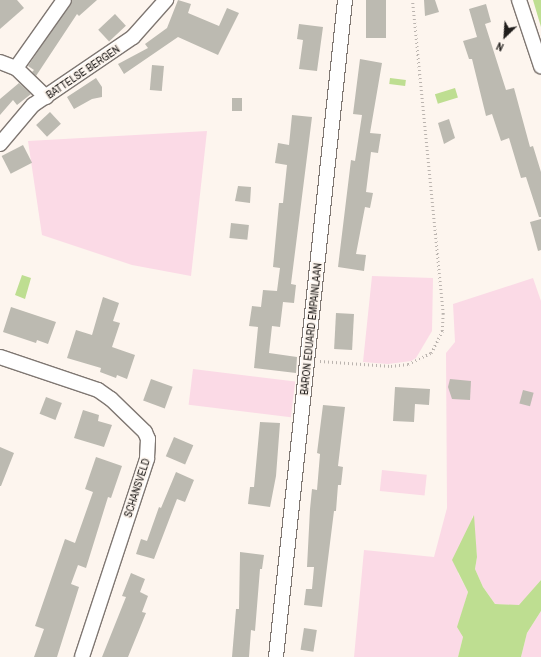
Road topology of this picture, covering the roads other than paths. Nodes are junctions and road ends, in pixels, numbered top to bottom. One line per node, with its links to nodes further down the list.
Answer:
1 (64, 0): 7 (street)
2 (166, 0): 8 (street, BATTELSE BERGEN)
3 (345, 0): 12 (street, BARON EDUARD EMPAINLAAN)
4 (519, 0): 6 (street)
5 (0, 62): 7 (street)
6 (541, 66)
7 (16, 68): 8 (street)
8 (46, 97): 9 (street, BATTELSE BERGEN)
9 (0, 144)
10 (0, 357): 11 (street, SCHANSVELD)
11 (82, 657)
12 (276, 657)

